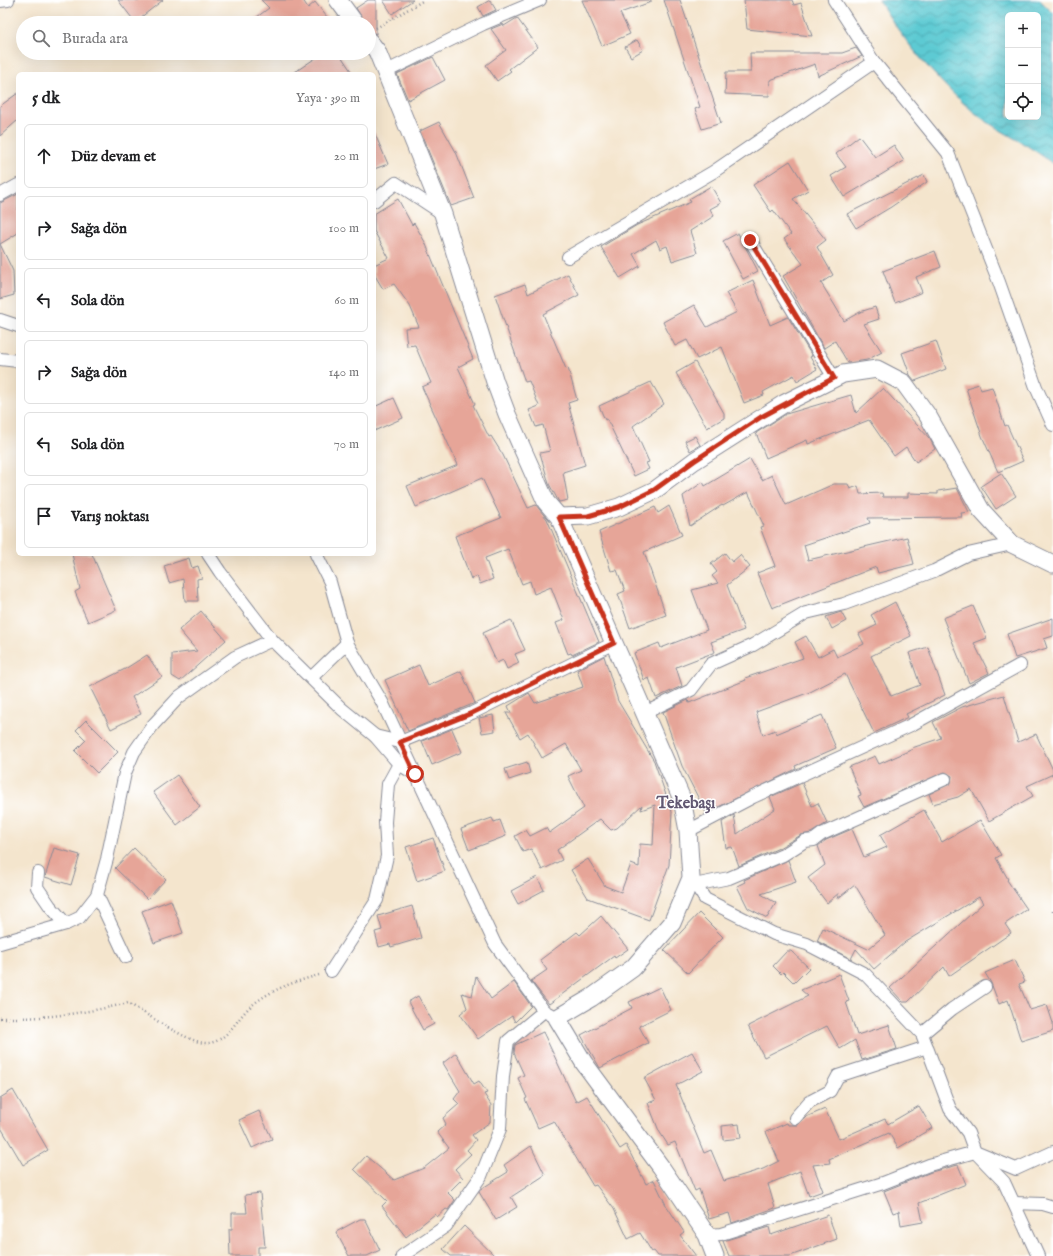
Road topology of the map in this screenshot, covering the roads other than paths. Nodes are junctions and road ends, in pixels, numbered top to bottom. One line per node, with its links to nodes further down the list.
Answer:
1 (8, 0): 5 (street)
2 (338, 0): 6 (street)
3 (540, 0): 9 (street)
4 (834, 0): 8 (street)
5 (0, 1)
6 (350, 16)
7 (376, 51): 9 (street)
8 (874, 62): 15 (street); 21 (street)
9 (385, 72): 13 (street)
10 (16, 186): 11 (street)
11 (0, 195)
12 (376, 199): 13 (street)
13 (443, 214): 22 (street)
14 (750, 240): 20 (street)
15 (568, 257)
16 (0, 320): 17 (street)
17 (16, 325)
18 (0, 359): 19 (street)
19 (16, 361)
20 (834, 378): 22 (street); 23 (street)
21 (1053, 425)
22 (559, 517): 29 (street)
23 (1012, 544): 26 (street); 32 (street)
24 (209, 556): 27 (street)
25 (317, 556): 28 (street)
26 (1053, 564)
27 (272, 640): 31 (street); 41 (street)
28 (347, 643): 31 (street); 34 (street)
29 (614, 643): 32 (street); 34 (street)
30 (1020, 665): 38 (street)
31 (312, 677): 33 (street)
32 (645, 713): 38 (street)
33 (375, 736): 34 (street); 35 (street)
34 (400, 742): 36 (street)
35 (399, 764): 36 (street); 45 (street)
36 (415, 774): 47 (street)
37 (945, 779): 40 (street)
38 (688, 831): 40 (street)
39 (38, 873): 42 (street)
40 (692, 882): 47 (street); 48 (street)
41 (97, 895): 42 (street); 44 (street)
42 (66, 924): 43 (street)
43 (0, 943)
44 (126, 957)
45 (331, 971)
46 (985, 987): 48 (street)
47 (551, 1014): 57 (street); 58 (street)
48 (922, 1034): 49 (street)
49 (927, 1047): 50 (street); 51 (street)
50 (795, 1118)
51 (974, 1152): 53 (street); 54 (street); 57 (street)
52 (1053, 1152): 53 (street)
53 (1016, 1169): 54 (street)
54 (1004, 1182): 55 (street)
55 (1014, 1203): 56 (street); 60 (street)
56 (1053, 1207)
57 (707, 1235): 59 (street)
58 (402, 1256)
59 (715, 1256)
60 (1038, 1256)

